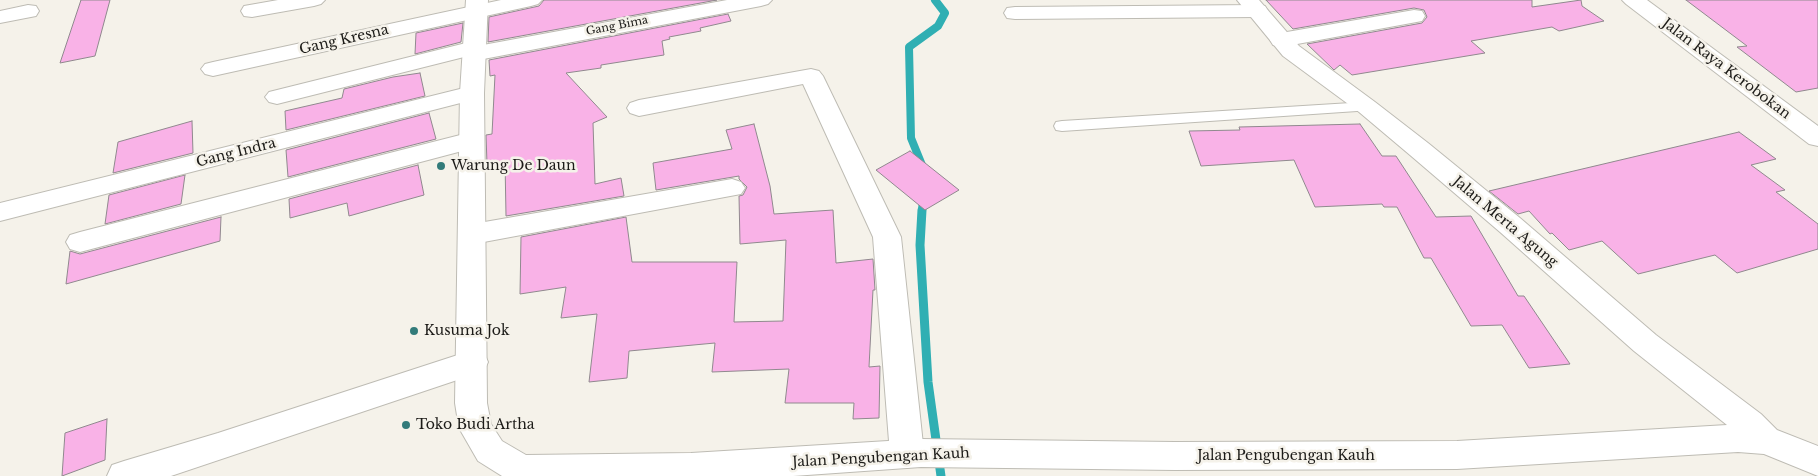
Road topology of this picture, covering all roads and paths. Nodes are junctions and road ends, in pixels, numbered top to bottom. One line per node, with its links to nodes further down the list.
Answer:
1 (314, 0): 8 (street)
2 (531, 0): 5 (street, Gang Kresna)
3 (761, 0): 13 (street, Gang Bima)
4 (1633, 0): 20 (street, Jalan Raya Kerobokan)
5 (476, 5): 13 (street, Jalan Pengubengan Kauh); 14 (street, Gang Kresna)
6 (1252, 6): 9 (street); 12 (street, Jalan Merta Agung)
7 (28, 11): 11 (street)
8 (252, 11)
9 (1015, 13)
10 (1414, 16): 12 (street)
11 (0, 17)
12 (1281, 40): 17 (street, Jalan Merta Agung)
13 (474, 51): 15 (street, Jalan Pengubengan Kauh); 16 (street)
14 (213, 69)
15 (472, 93): 21 (street, Jalan Pengubengan Kauh); 23 (street, Gang Indra)
16 (277, 97)
17 (1367, 107): 19 (lane); 27 (street, Jalan Merta Agung)
18 (639, 108): 28 (street)
19 (1062, 126)
20 (1818, 138)
21 (472, 140): 24 (street, Jalan Pengubengan Kauh); 25 (street)
22 (732, 188): 24 (street)
23 (0, 212)
24 (473, 234): 26 (street, Jalan Pengubengan Kauh)
25 (80, 242)
26 (473, 362): 30 (street, Jalan Pengubengan Kauh); 31 (street)
27 (1765, 440): 28 (street, Jalan Pengubengan Kauh); 29 (street, Jalan Pengubengan Kauh)
28 (914, 454): 30 (street, Jalan Pengubengan Kauh)
29 (1818, 462)
30 (518, 473)
31 (124, 476)

